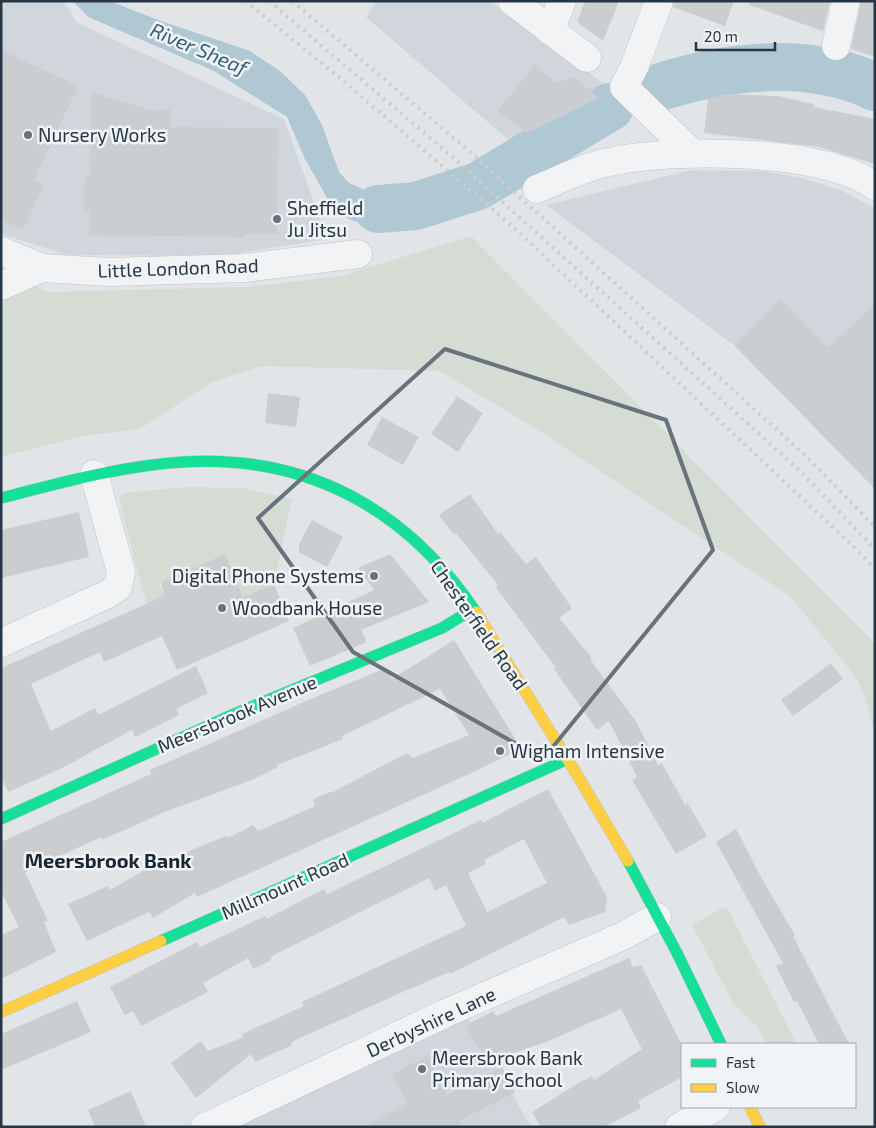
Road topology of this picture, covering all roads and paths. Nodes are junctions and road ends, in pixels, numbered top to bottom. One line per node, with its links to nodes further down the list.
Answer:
1 (512, 1): 5 (street)
2 (562, 1): 5 (street)
3 (659, 1): 8 (street)
4 (846, 1): 6 (street)
5 (550, 31): 7 (street)
6 (836, 46)
7 (587, 58)
8 (693, 154): 9 (street); 10 (street)
9 (875, 186)
10 (538, 189)
11 (1, 251): 13 (street, Little London Road)
12 (358, 254): 13 (street, Little London Road)
13 (42, 268): 14 (street)
14 (1, 286)
15 (94, 474): 16 (main road, Chesterfield Road); 17 (main road, Chesterfield Road); 18 (street)
16 (1, 498)
17 (473, 609): 19 (main road, Chesterfield Road); 20 (main road, Meersbrook Avenue)
18 (1, 643)
19 (568, 759): 21 (main road, Chesterfield Road); 22 (main road, Millmount Road)
20 (1, 819)
21 (657, 917): 23 (main road, Chesterfield Road); 26 (street, Derbyshire Lane)
22 (1, 1012)
23 (720, 1043)
24 (714, 1108): 27 (street)
25 (750, 1108): 28 (main road)
26 (205, 1127)
27 (679, 1127)
28 (760, 1127)

